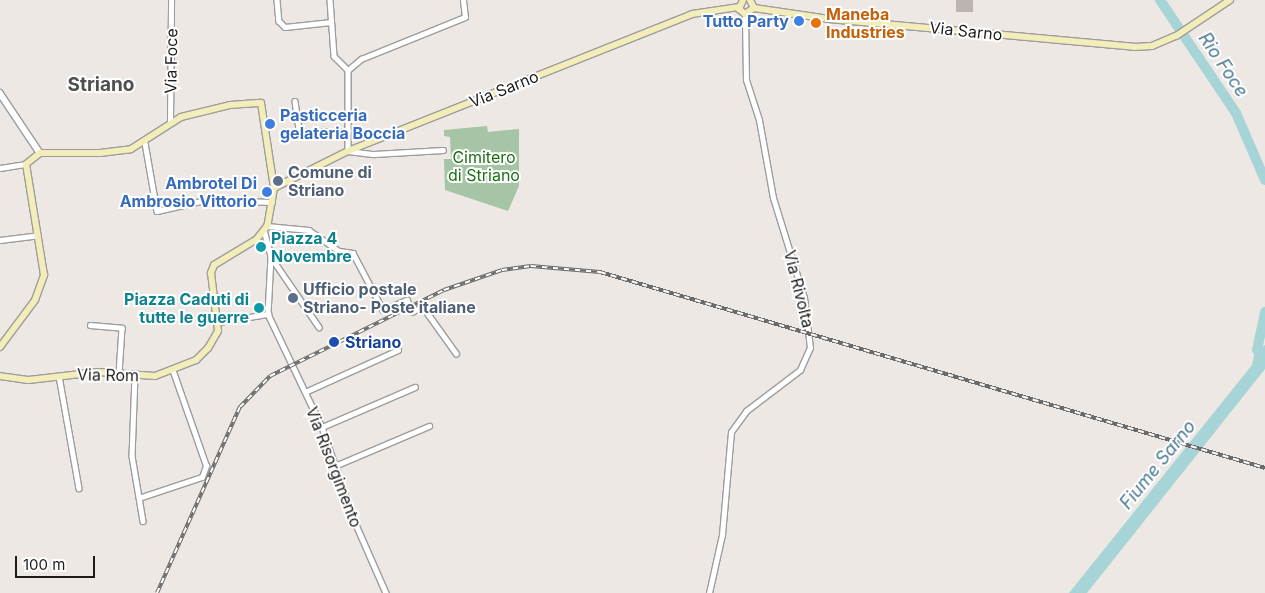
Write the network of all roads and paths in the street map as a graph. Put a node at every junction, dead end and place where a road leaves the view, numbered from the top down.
1 (171, 0) edge
2 (277, 0) edge
3 (330, 0) edge
4 (463, 0) edge
5 (743, 0) edge
6 (750, 0) edge
7 (1230, 0) edge
8 (738, 7) junction
9 (754, 8) junction
10 (746, 14) junction
11 (332, 22) junction
12 (348, 70) junction
13 (0, 93) edge
14 (295, 101) dead end
15 (170, 122) junction
16 (349, 131) junction
17 (144, 143) junction
18 (444, 150) dead end
19 (348, 151) junction
20 (40, 153) junction
21 (26, 164) junction
22 (0, 168) edge
23 (274, 188) junction
24 (272, 202) junction
25 (266, 228) junction
26 (38, 235) junction
27 (0, 240) edge
28 (271, 257) junction
29 (268, 314) junction
30 (218, 322) junction
31 (90, 325) dead end
32 (319, 327) dead end
33 (0, 347) edge
34 (398, 350) dead end
35 (456, 353) dead end
36 (173, 372) junction
37 (119, 373) junction
38 (135, 375) junction
39 (0, 376) edge
40 (59, 376) junction
41 (415, 388) dead end
42 (305, 392) junction
43 (429, 426) dead end
44 (322, 427) junction
45 (337, 465) junction
46 (79, 488) dead end
47 (139, 498) junction
48 (143, 521) dead end
49 (386, 593) edge
50 (709, 593) edge

1 - 15 street, Via Foce
2 - 11 street
3 - 11 street
4 - 12 street
5 - 8 main road
6 - 9 main road
7 - 9 main road, Via Sarno
8 - 10 main road
8 - 19 main road, Via Sarno
9 - 10 main road
10 - 50 street, Via Rivolta
11 - 12 street
12 - 16 street
13 - 20 street
14 - 16 street
15 - 17 main road
15 - 23 main road, Via Risorgimento
16 - 19 street
17 - 20 main road
17 - 24 street
18 - 19 street
19 - 23 main road, Via Sarno
20 - 21 main road
21 - 22 street
21 - 26 main road
23 - 24 main road, Via Risorgimento
24 - 25 main road, Via Risorgimento
25 - 28 street, Via Risorgimento
25 - 30 main road
25 - 35 street
26 - 27 street
26 - 33 main road
28 - 29 street, Via Risorgimento
28 - 32 street
29 - 30 street
29 - 42 street, Via Risorgimento
30 - 36 main road, Via Rom
31 - 37 street
34 - 42 street
36 - 38 main road, Via Rom
36 - 47 street
37 - 38 main road, Via Rom
37 - 40 main road, Via Rom
38 - 47 street
39 - 40 main road, Via Rom
40 - 46 street
41 - 44 street
42 - 44 street, Via Risorgimento
43 - 45 street
44 - 45 street, Via Risorgimento
45 - 49 street, Via Risorgimento
47 - 48 street

